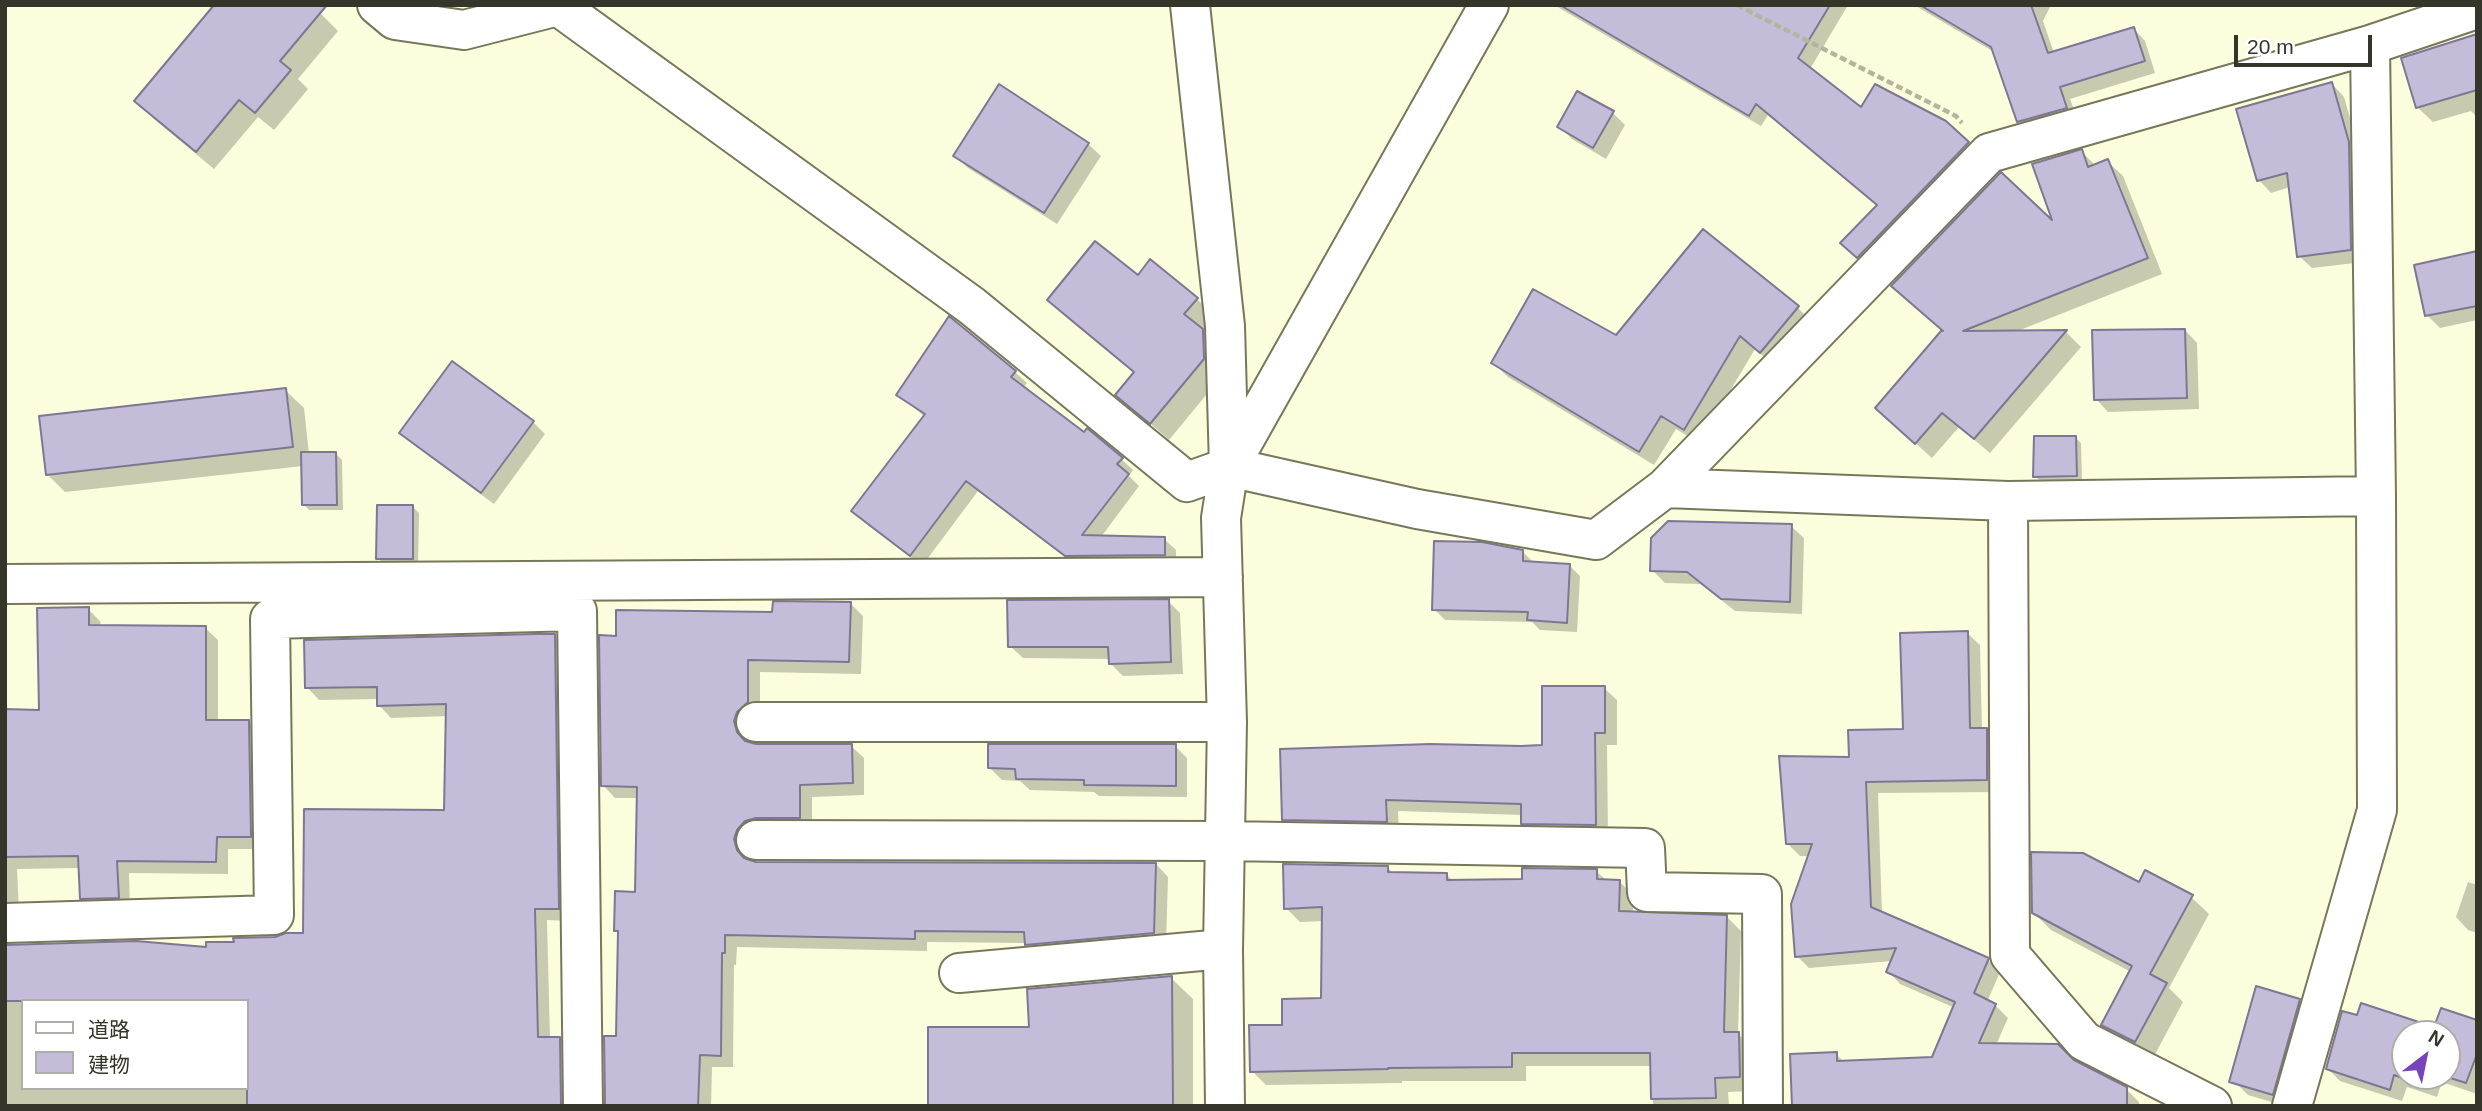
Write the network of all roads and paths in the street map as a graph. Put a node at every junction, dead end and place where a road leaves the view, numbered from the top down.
1 (377, 5) edge
2 (1190, 5) edge
3 (1489, 5) edge
4 (1737, 5) edge
5 (2477, 9) edge
6 (2370, 45) junction
7 (1989, 153) junction
8 (1229, 467) junction
9 (1665, 488) junction
10 (2376, 496) junction
11 (2008, 501) junction
12 (1223, 577) junction
13 (5, 584) edge
14 (544, 597) junction
15 (757, 722) dead end
16 (1227, 722) junction
17 (756, 840) dead end
18 (1225, 841) junction
19 (5, 923) edge
20 (1223, 949) junction
21 (959, 973) dead end
22 (2151, 1090) edge
23 (583, 1106) edge
24 (1225, 1106) edge
25 (1763, 1106) edge
26 (2212, 1106) edge
27 (2292, 1106) edge

1 - 8 street
2 - 8 street
3 - 8 street
4 - 7 path
5 - 6 street
6 - 7 street
6 - 10 street
7 - 9 street
8 - 9 street
8 - 12 street
9 - 11 street
10 - 11 street
10 - 27 street
11 - 22 street
12 - 14 street
12 - 16 street
13 - 14 street
14 - 19 street
14 - 23 street
15 - 16 street
16 - 18 street
17 - 18 street
18 - 20 street
18 - 25 street
20 - 21 street
20 - 24 street
22 - 26 street

